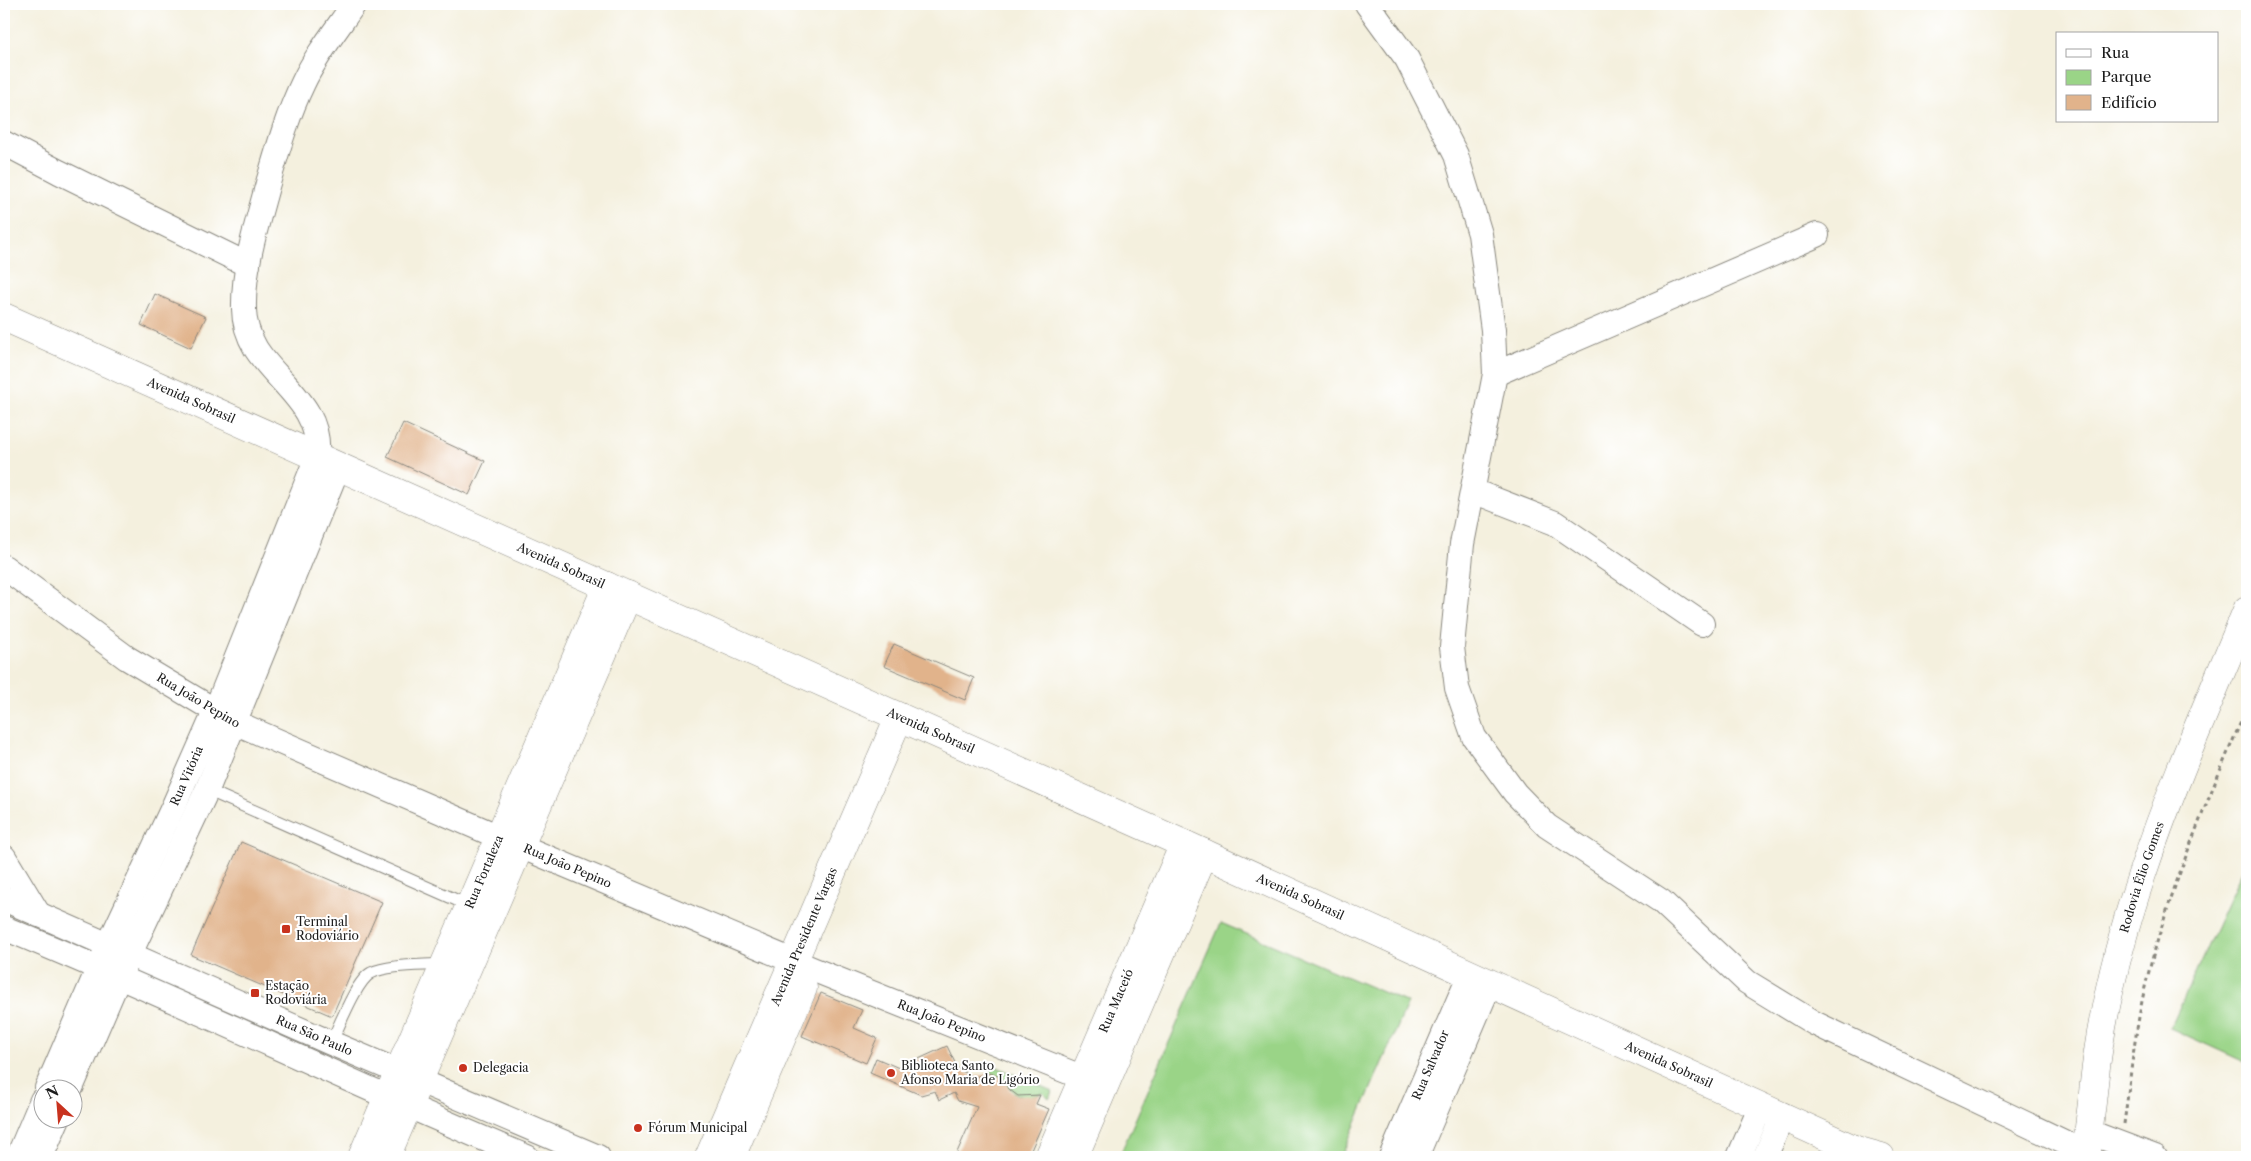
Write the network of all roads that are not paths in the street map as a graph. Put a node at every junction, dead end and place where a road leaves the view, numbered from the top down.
1 (354, 4) edge
2 (1366, 4) edge
3 (4, 143) edge
4 (1817, 234) dead end
5 (248, 265) junction
6 (4, 317) edge
7 (1495, 374) junction
8 (327, 462) junction
9 (1473, 492) junction
10 (4, 567) edge
11 (617, 591) junction
12 (2247, 610) edge
13 (1702, 624) dead end
14 (224, 717) junction
15 (908, 720) junction
16 (207, 790) junction
17 (174, 805) junction
18 (509, 841) junction
19 (1194, 848) junction
20 (4, 856) edge
21 (138, 880) junction
22 (160, 890) junction
23 (4, 899) edge
24 (480, 911) junction
25 (37, 913) junction
26 (4, 928) edge
27 (108, 946) junction
28 (70, 955) junction
29 (130, 955) junction
30 (444, 964) junction
31 (803, 965) junction
32 (109, 972) junction
33 (1480, 979) junction
34 (437, 1010) junction
35 (331, 1043) junction
36 (76, 1050) junction
37 (409, 1076) junction
38 (55, 1078) edge
39 (72, 1078) edge
40 (1094, 1082) junction
41 (397, 1103) junction
42 (1772, 1111) junction
43 (523, 1125) junction
44 (34, 1128) edge
45 (50, 1128) edge
46 (2088, 1147) edge
47 (520, 1154) edge
48 (1867, 1155) edge
49 (27, 1156) edge
50 (362, 1157) edge
51 (386, 1157) edge
52 (598, 1157) edge
53 (708, 1157) edge
54 (731, 1157) edge
55 (1048, 1157) edge
56 (1074, 1157) edge
57 (1391, 1157) edge
58 (1416, 1157) edge
59 (1738, 1157) edge
60 (1765, 1157) edge
61 (2155, 1157) edge

1 - 5 street
2 - 7 street
3 - 5 street
4 - 7 street
5 - 8 street
6 - 8 main road, Avenida Sobrasil
7 - 9 street
8 - 11 main road, Avenida Sobrasil
8 - 14 street, Rua Vitória
9 - 13 street
9 - 46 street
10 - 14 street, Rua João Pepino
11 - 15 main road, Avenida Sobrasil
11 - 18 main road, Rua Fortaleza
12 - 46 main road, Rodovia Élio Gomes
14 - 16 street, Rua Vitória
14 - 17 street, Rua Vitória
14 - 18 street, Rua João Pepino
15 - 19 main road, Avenida Sobrasil
15 - 31 main road, Avenida Presidente Vargas
16 - 17 lane
16 - 22 street, Rua Vitória
16 - 24 lane
17 - 21 street, Rua Vitória
18 - 24 main road, Rua Fortaleza
18 - 31 street, Rua João Pepino
19 - 33 main road, Avenida Sobrasil
19 - 40 main road, Rua Maceió
20 - 25 street
21 - 22 street
21 - 27 street, Rua Vitória
22 - 29 street, Rua Vitória
23 - 25 street, Rua São Paulo
24 - 30 main road, Rua Fortaleza
24 - 34 main road, Rua Fortaleza
25 - 27 street, Rua São Paulo
25 - 28 street
26 - 28 street
27 - 29 street, Rua São Paulo
27 - 32 street, Rua Vitória
28 - 32 street
29 - 32 street, Rua Vitória
29 - 35 street, Rua São Paulo
30 - 34 main road, Rua Fortaleza
30 - 35 lane
31 - 40 street, Rua João Pepino
31 - 53 main road, Avenida Presidente Vargas
31 - 54 main road, Avenida Presidente Vargas
32 - 36 street, Rua Vitória
32 - 41 street
33 - 42 main road, Avenida Sobrasil
33 - 57 street, Rua Salvador
33 - 58 street, Rua Salvador
34 - 37 main road, Rua Fortaleza
35 - 37 street, Rua São Paulo
36 - 38 street, Rua Vitória
36 - 39 street, Rua Vitória
37 - 41 main road, Rua Fortaleza
37 - 43 street, Rua São Paulo
40 - 55 main road, Rua Maceió
40 - 56 main road, Rua Maceió
41 - 47 street
41 - 50 main road, Rua Fortaleza
41 - 51 main road, Rua Fortaleza
42 - 48 main road, Avenida Sobrasil
42 - 59 street
42 - 60 street
43 - 47 street
43 - 52 street, Rua São Paulo
44 - 49 street
45 - 49 street
46 - 61 street

